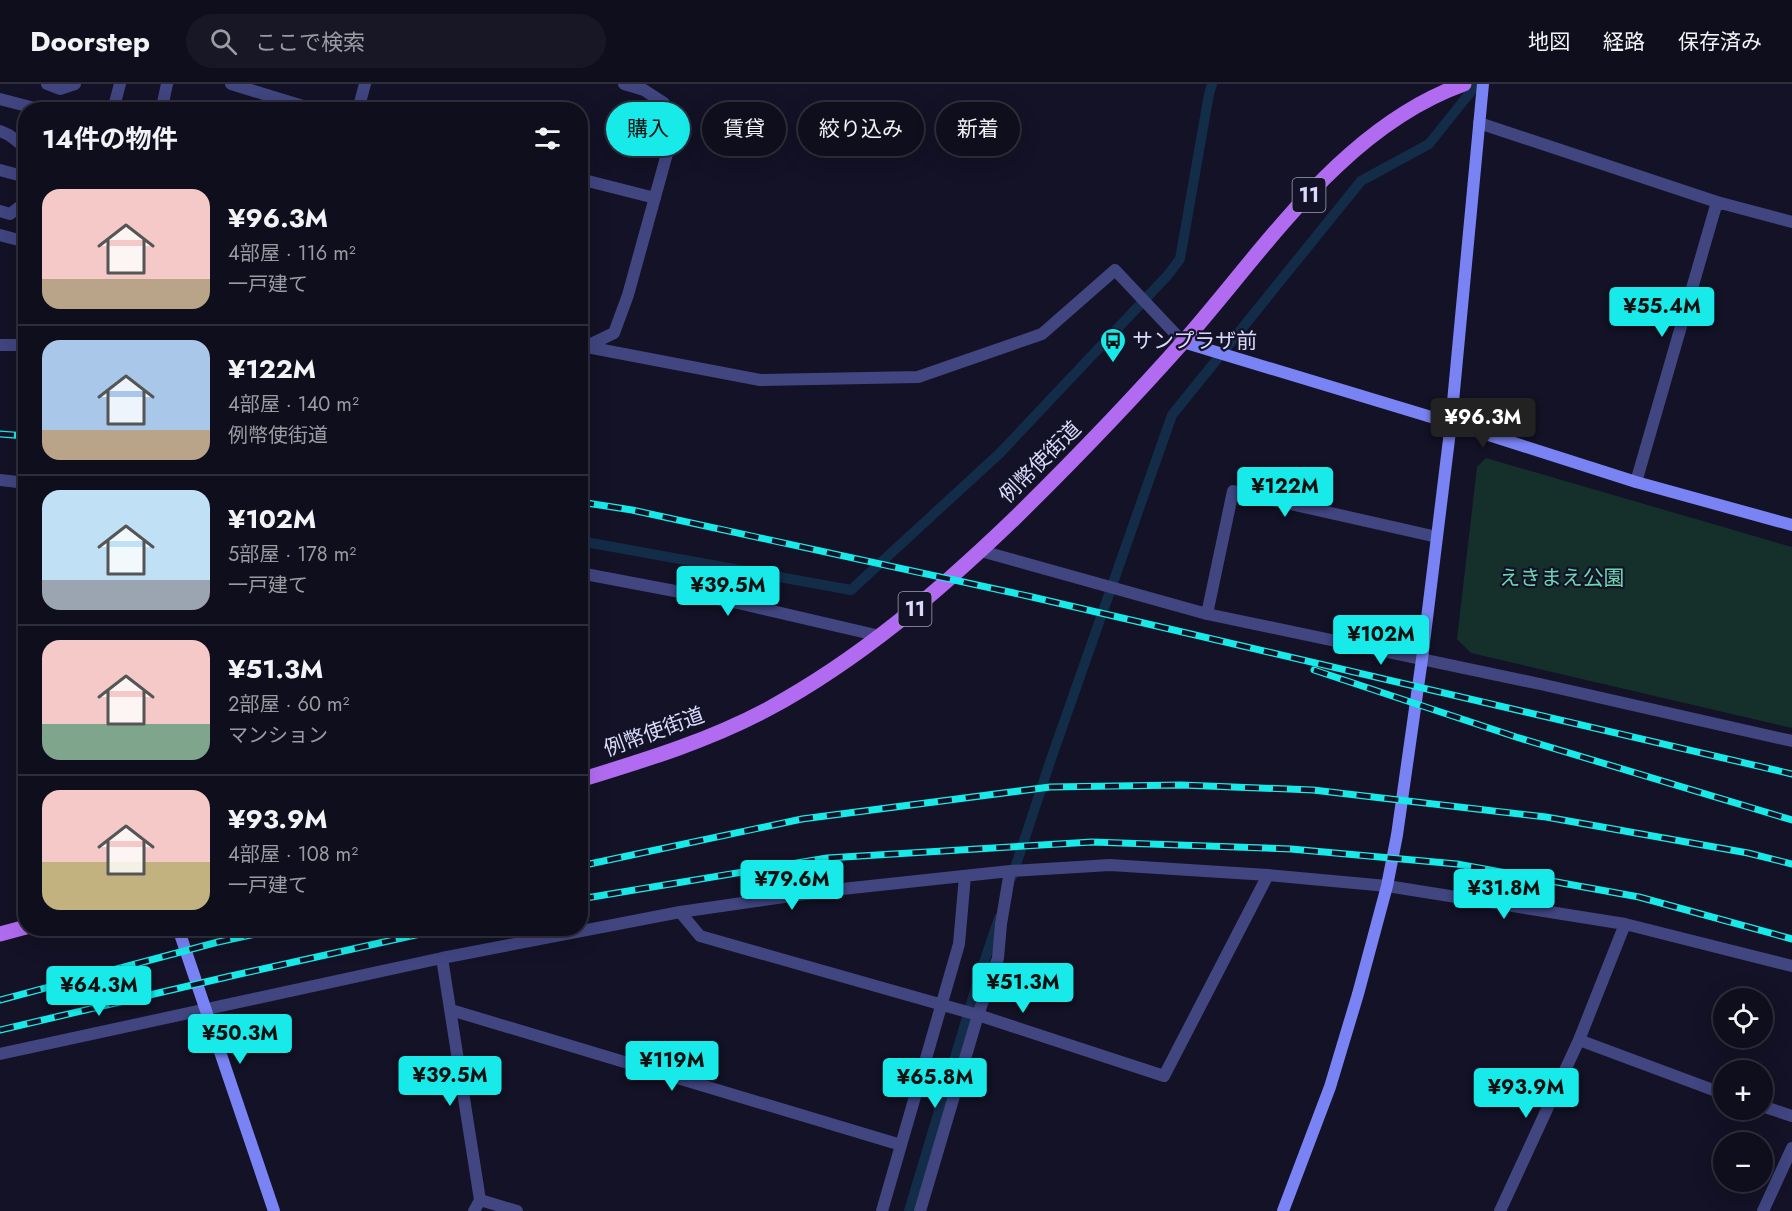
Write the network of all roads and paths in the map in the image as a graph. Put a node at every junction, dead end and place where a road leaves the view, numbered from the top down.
1 (47, 84) edge
2 (75, 84) edge
3 (120, 84) edge
4 (167, 84) edge
5 (231, 84) edge
6 (364, 84) edge
7 (624, 84) edge
8 (1464, 84) edge
9 (1483, 84) edge
10 (264, 89) edge
11 (0, 99) edge
12 (115, 102) edge
13 (163, 102) edge
14 (296, 102) edge
15 (360, 102) edge
16 (18, 104) edge
17 (1479, 123) junction
18 (0, 131) edge
19 (18, 142) edge
20 (0, 170) edge
21 (18, 175) edge
22 (588, 181) edge
23 (655, 198) junction
24 (1717, 202) junction
25 (18, 208) edge
26 (0, 211) edge
27 (1792, 222) edge
28 (0, 236) edge
29 (18, 240) edge
30 (1183, 342) junction
31 (0, 345) edge
32 (18, 345) edge
33 (588, 345) edge
34 (588, 348) edge
35 (1451, 423) junction
36 (0, 480) edge
37 (18, 482) edge
38 (1636, 482) junction
39 (1792, 525) edge
40 (1437, 537) junction
41 (981, 551) junction
42 (588, 575) edge
43 (1207, 614) junction
44 (880, 636) junction
45 (1422, 659) junction
46 (1792, 741) edge
47 (588, 777) edge
48 (1011, 871) junction
49 (1268, 875) junction
50 (965, 876) junction
51 (1387, 886) junction
52 (680, 912) junction
53 (1625, 924) junction
54 (18, 929) edge
55 (588, 930) edge
56 (0, 934) edge
57 (181, 936) edge
58 (556, 936) edge
59 (442, 958) junction
60 (1792, 966) edge
61 (940, 1004) junction
62 (205, 1010) junction
63 (451, 1010) junction
64 (978, 1015) junction
65 (1579, 1040) junction
66 (0, 1054) edge
67 (1713, 1090) edge
68 (1773, 1110) edge
69 (1792, 1116) edge
70 (901, 1145) junction
71 (1792, 1148) edge
72 (477, 1205) edge
73 (274, 1211) edge
74 (518, 1211) edge
75 (882, 1211) edge
76 (920, 1211) edge
77 (1283, 1211) edge
78 (1500, 1211) edge
79 (1763, 1211) edge

1 - 2 street
3 - 12 street
4 - 13 street
5 - 10 street
6 - 15 street
7 - 23 street
8 - 30 main road, 例幣使街道 / 11
9 - 17 street
10 - 14 street
11 - 16 street
17 - 24 street
17 - 35 street
18 - 19 street
20 - 21 street
22 - 23 street
23 - 33 street
24 - 27 street
24 - 38 street
25 - 26 street
28 - 29 street
30 - 34 street
30 - 35 street
30 - 41 main road, 例幣使街道 / 11
31 - 32 street
35 - 38 street
35 - 40 street
36 - 37 street
38 - 39 street
40 - 43 street
40 - 45 street
41 - 43 street
41 - 44 main road, 例幣使街道 / 11
42 - 44 street
43 - 45 street
44 - 47 main road, 例幣使街道 / 11
45 - 46 street
45 - 51 street
48 - 49 street
48 - 50 street
48 - 64 street
49 - 51 street
49 - 64 street
50 - 52 street
50 - 61 street
51 - 53 street
51 - 77 street
52 - 55 street
52 - 61 street
53 - 60 street
53 - 65 street
54 - 56 main road
57 - 62 street
58 - 59 street
59 - 62 street
59 - 63 street
61 - 64 street
61 - 70 street
62 - 66 street
62 - 73 street
63 - 70 street
63 - 72 street
64 - 76 street
65 - 67 street
65 - 78 street
68 - 69 street
70 - 75 street
71 - 79 street
72 - 74 street

